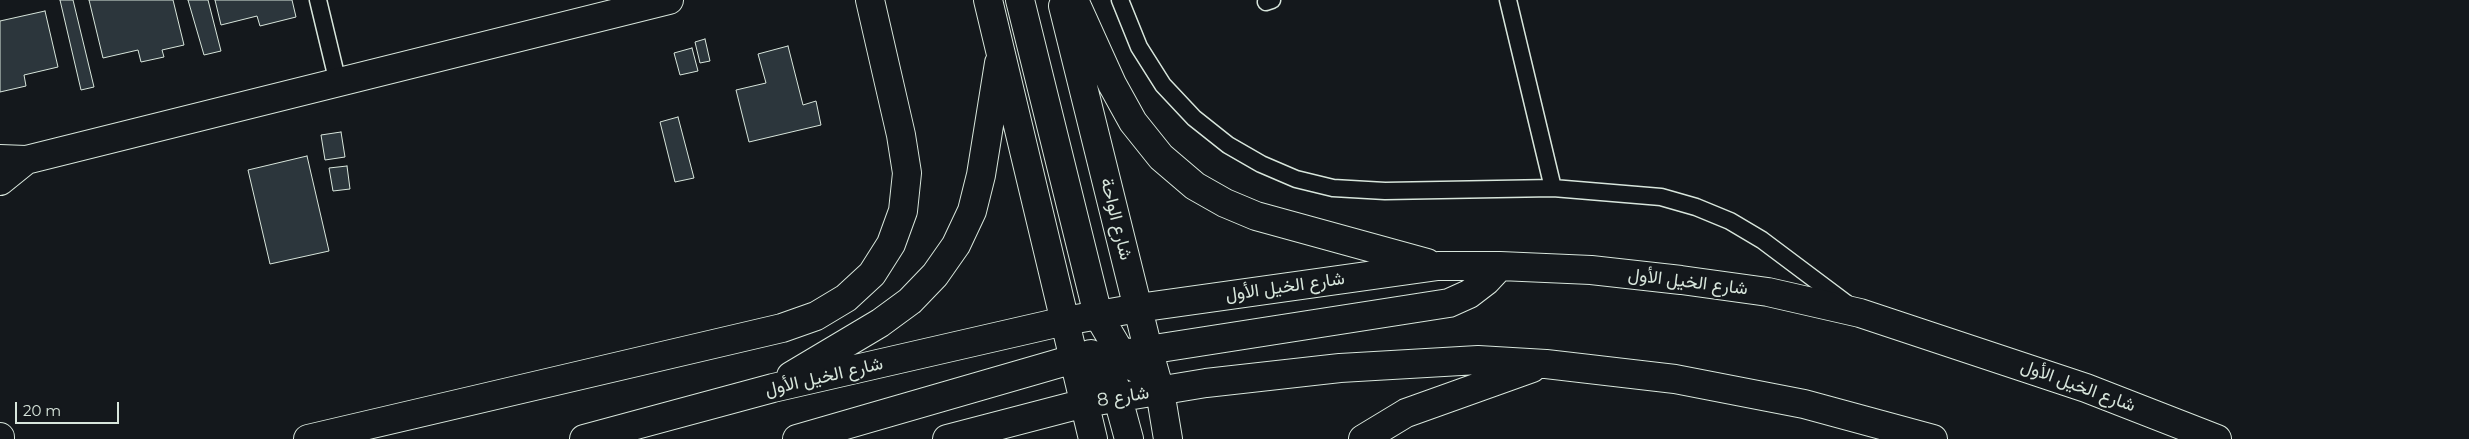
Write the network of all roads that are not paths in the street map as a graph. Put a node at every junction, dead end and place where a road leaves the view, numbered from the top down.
1 (318, 0) edge
2 (669, 0) edge
3 (988, 0) edge
4 (1020, 0) edge
5 (1062, 0) edge
6 (1074, 0) edge
7 (1120, 0) edge
8 (1508, 0) edge
9 (866, 5) edge
10 (1001, 51) junction
11 (338, 83) junction
12 (13, 160) edge
13 (0, 181) edge
14 (1553, 188) junction
15 (1438, 266) junction
16 (1500, 266) junction
17 (1138, 308) junction
18 (1860, 313) junction
19 (1098, 315) junction
20 (1065, 321) junction
21 (1118, 351) junction
22 (1075, 361) junction
23 (1546, 364) junction
24 (773, 388) junction
25 (1160, 391) junction
26 (1118, 398) junction
27 (1085, 404) junction
28 (308, 439) edge
29 (584, 439) edge
30 (797, 439) edge
31 (948, 439) edge
32 (1093, 439) edge
33 (1129, 439) edge
34 (1168, 439) edge
35 (1364, 439) edge
36 (1933, 439) edge
37 (2217, 439) edge

1 - 11 lane
2 - 11 main road
3 - 10 main road
4 - 19 main road
5 - 17 main road, شارع الواحة
6 - 15 main road
7 - 14 lane
8 - 14 lane
9 - 28 main road
10 - 20 main road
10 - 24 main road
11 - 12 main road
12 - 13 main road
14 - 18 lane
15 - 16 main road, شارع الخيل الأول
15 - 17 main road, شارع الخيل الأول
16 - 18 main road, شارع الخيل الأول
16 - 21 main road
17 - 19 main road
17 - 21 main road, شارع الواحة
18 - 37 main road, شارع الخيل الأول
19 - 20 main road
19 - 21 main road
20 - 21 main road
20 - 22 main road
20 - 24 main road, شارع الخيل الأول
21 - 22 main road
21 - 25 main road, شارع الواحة
21 - 26 main road
21 - 27 main road
22 - 27 main road
22 - 30 main road
23 - 25 main road
23 - 35 main road
23 - 36 main road
24 - 29 main road, شارع الخيل الأول
25 - 26 main road, شارع 8
25 - 34 main road, شارع الواحة
26 - 27 main road, شارع 8
26 - 33 main road
27 - 31 main road
27 - 32 main road

